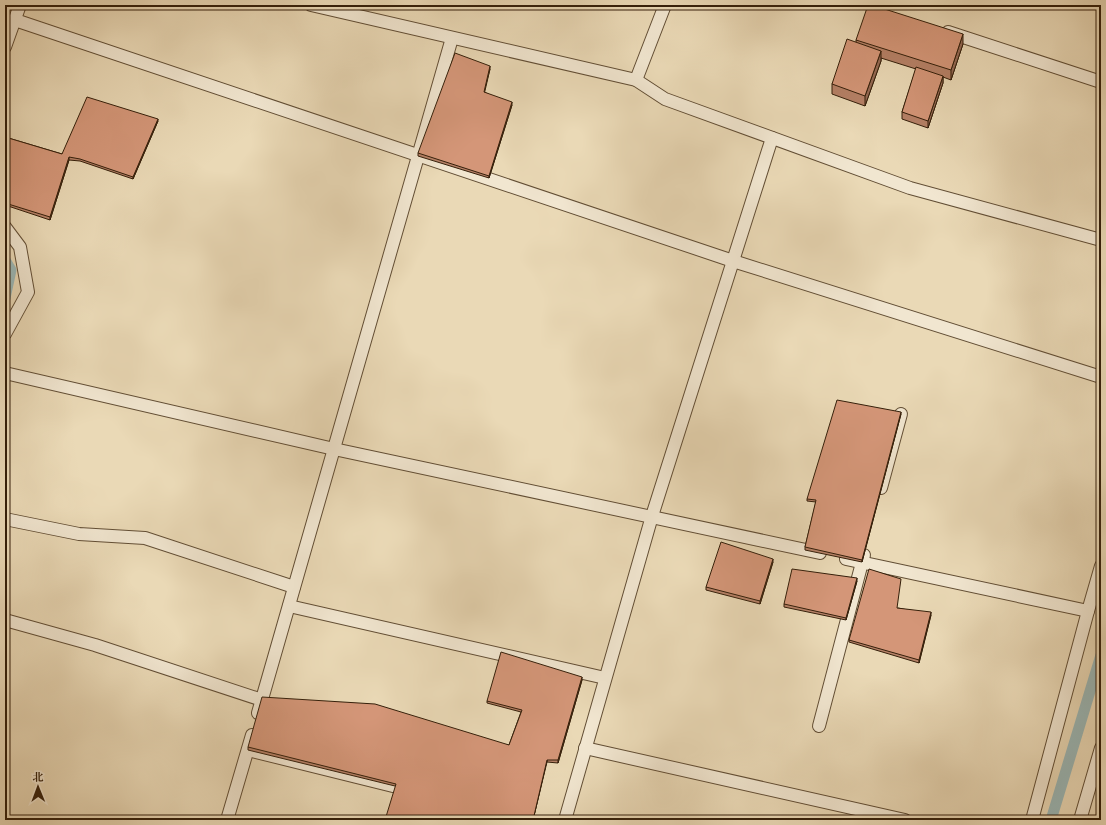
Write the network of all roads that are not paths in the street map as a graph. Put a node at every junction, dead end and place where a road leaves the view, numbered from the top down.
1 (20, 5) edge
2 (311, 5) edge
3 (665, 5) edge
4 (15, 20) junction
5 (934, 27) edge
6 (452, 38) junction
7 (5, 47) edge
8 (636, 80) junction
9 (1101, 82) edge
10 (772, 138) junction
11 (418, 156) junction
12 (5, 227) edge
13 (1101, 240) edge
14 (733, 261) junction
15 (5, 334) edge
16 (5, 373) edge
17 (1101, 377) edge
18 (901, 414) edge
19 (334, 449) junction
20 (880, 496) edge
21 (652, 516) junction
22 (5, 518) edge
23 (866, 548) edge
24 (862, 562) junction
25 (1101, 566) edge
26 (294, 587) junction
27 (289, 606) junction
28 (1088, 611) junction
29 (5, 620) edge
30 (606, 678) junction
31 (262, 700) junction
32 (819, 726) dead end
33 (585, 748) junction
34 (1101, 748) edge
35 (248, 750) junction
36 (418, 792) edge
37 (228, 820) edge
38 (565, 820) edge
39 (905, 820) edge
40 (1032, 820) edge
41 (1080, 820) edge

1 - 4 street
2 - 6 street
3 - 8 street
4 - 7 street
4 - 11 street
5 - 9 street
6 - 8 street
6 - 11 street
8 - 10 street
10 - 13 street
10 - 14 street
11 - 14 street
11 - 19 street
12 - 15 street
14 - 17 street
14 - 21 street
16 - 19 street
18 - 20 street
19 - 21 street
19 - 26 street
21 - 24 street
21 - 30 street
22 - 26 street
23 - 24 street
24 - 28 street
24 - 32 street
25 - 28 street
26 - 27 street
27 - 30 street
27 - 31 street
28 - 40 street
29 - 31 street
30 - 33 street
31 - 35 street
33 - 38 street
33 - 39 street
34 - 41 street
35 - 36 street
35 - 37 street

